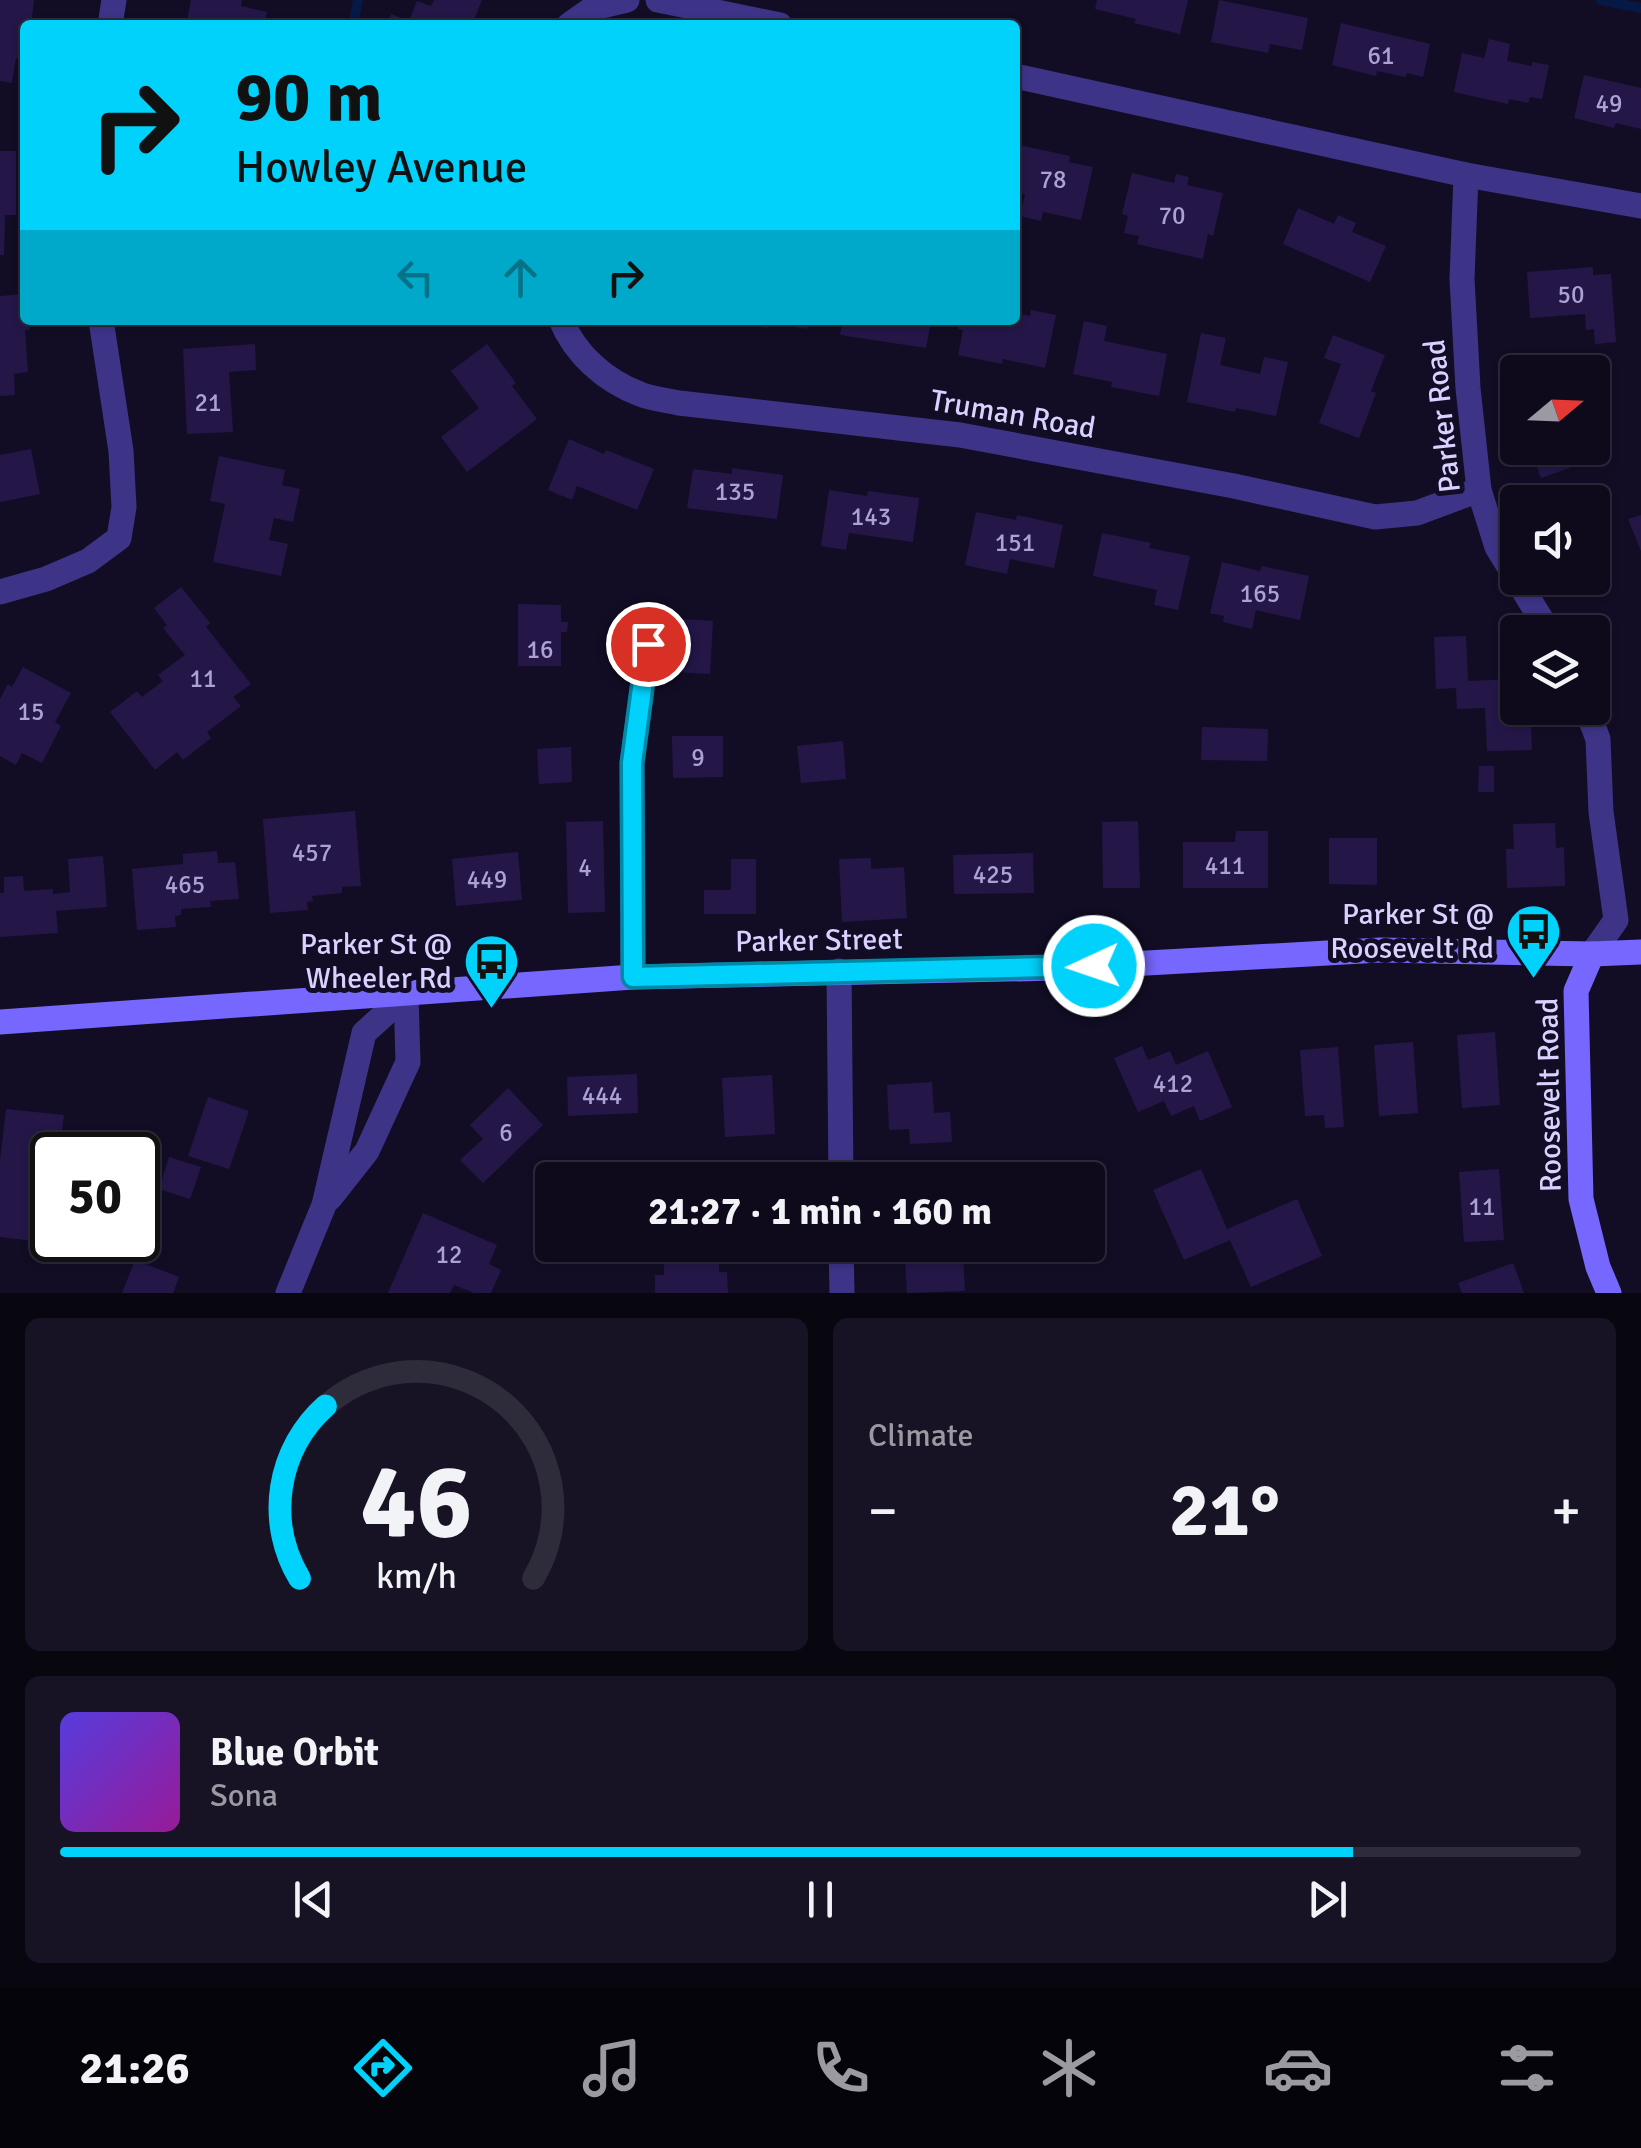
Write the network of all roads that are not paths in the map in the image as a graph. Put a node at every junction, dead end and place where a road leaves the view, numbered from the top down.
1 (628, 0) edge
2 (658, 0) edge
3 (576, 20) edge
4 (756, 20) edge
5 (1020, 77) edge
6 (1466, 175) junction
7 (1641, 206) edge
8 (101, 325) edge
9 (562, 325) edge
10 (1479, 490) junction
11 (0, 592) edge
12 (1539, 615) edge
13 (648, 644) dead end
14 (1593, 725) edge
15 (1641, 952) edge
16 (1592, 954) junction
17 (839, 971) junction
18 (633, 977) junction
19 (406, 995) junction
20 (0, 1022) edge
21 (841, 1162) edge
22 (324, 1206) junction
23 (841, 1262) edge
24 (288, 1293) edge
25 (842, 1293) edge
26 (1609, 1293) edge

1 - 3 street
2 - 4 street
5 - 6 street
6 - 7 street
6 - 10 street, Parker Road
8 - 11 street
9 - 10 street, Truman Road
10 - 12 street, Parker Road
13 - 18 street
14 - 16 street
15 - 16 main road, Parker Street
16 - 17 main road, Parker Street
16 - 26 main road, Roosevelt Road
17 - 18 main road, Parker Street
17 - 21 street
18 - 19 main road, Parker Street
19 - 20 main road, Parker Street
19 - 22 street
19 - 22 street
22 - 24 street
23 - 25 street

